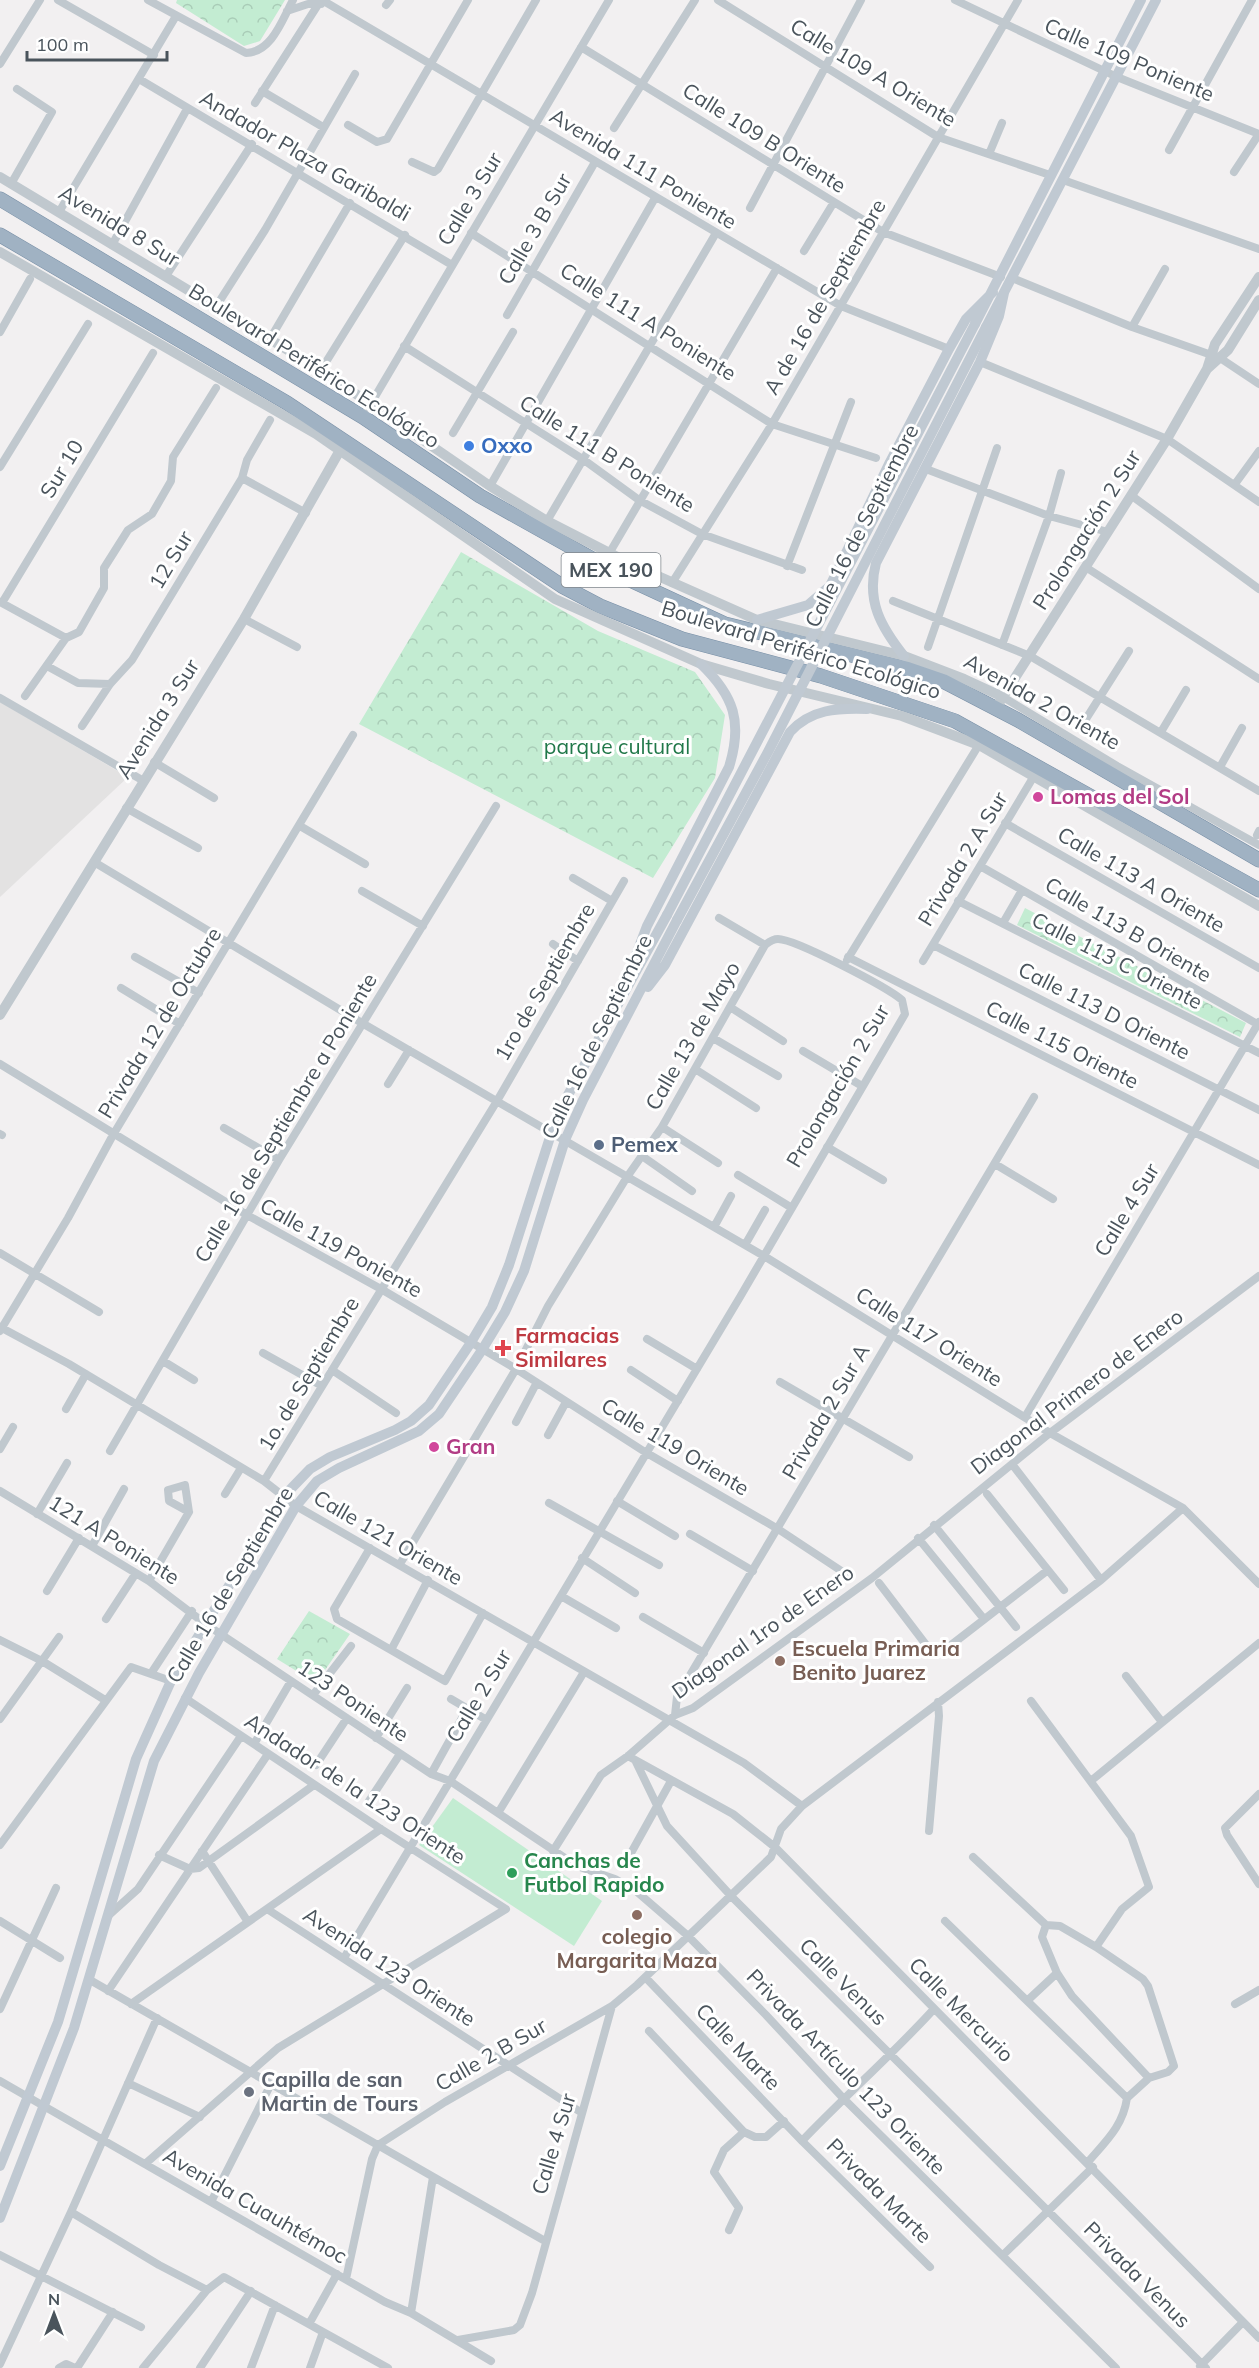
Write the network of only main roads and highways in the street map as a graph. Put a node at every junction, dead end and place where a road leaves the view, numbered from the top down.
1 (1156, 0) edge
2 (1138, 1) edge
3 (0, 199) edge
4 (0, 235) edge
5 (1006, 277) junction
6 (998, 292) junction
7 (757, 620) road end
8 (904, 656) road end
9 (701, 664) road end
10 (867, 709) road end
11 (1259, 860) edge
12 (1259, 890) edge
13 (672, 917) junction
14 (622, 997) junction
15 (632, 1009) junction
16 (0, 2166) edge
17 (0, 2218) edge

1 - 5 main road, Calle 16 de Septiembre
2 - 5 main road, Calle 16 de Septiembre
3 - 11 highway, Boulevard Periférico Ecológico / MEX 190
4 - 12 highway, Boulevard Periférico Ecológico / MEX 190
5 - 6 main road, Calle 16 de Septiembre
6 - 7 main road
6 - 8 main road
6 - 13 main road, Calle 16 de Septiembre, bridge
9 - 14 main road
10 - 15 main road
13 - 14 main road, Calle 16 de Septiembre
13 - 15 main road, Calle 16 de Septiembre
14 - 16 main road, Calle 16 de Septiembre
15 - 17 main road, Calle 16 de Septiembre

